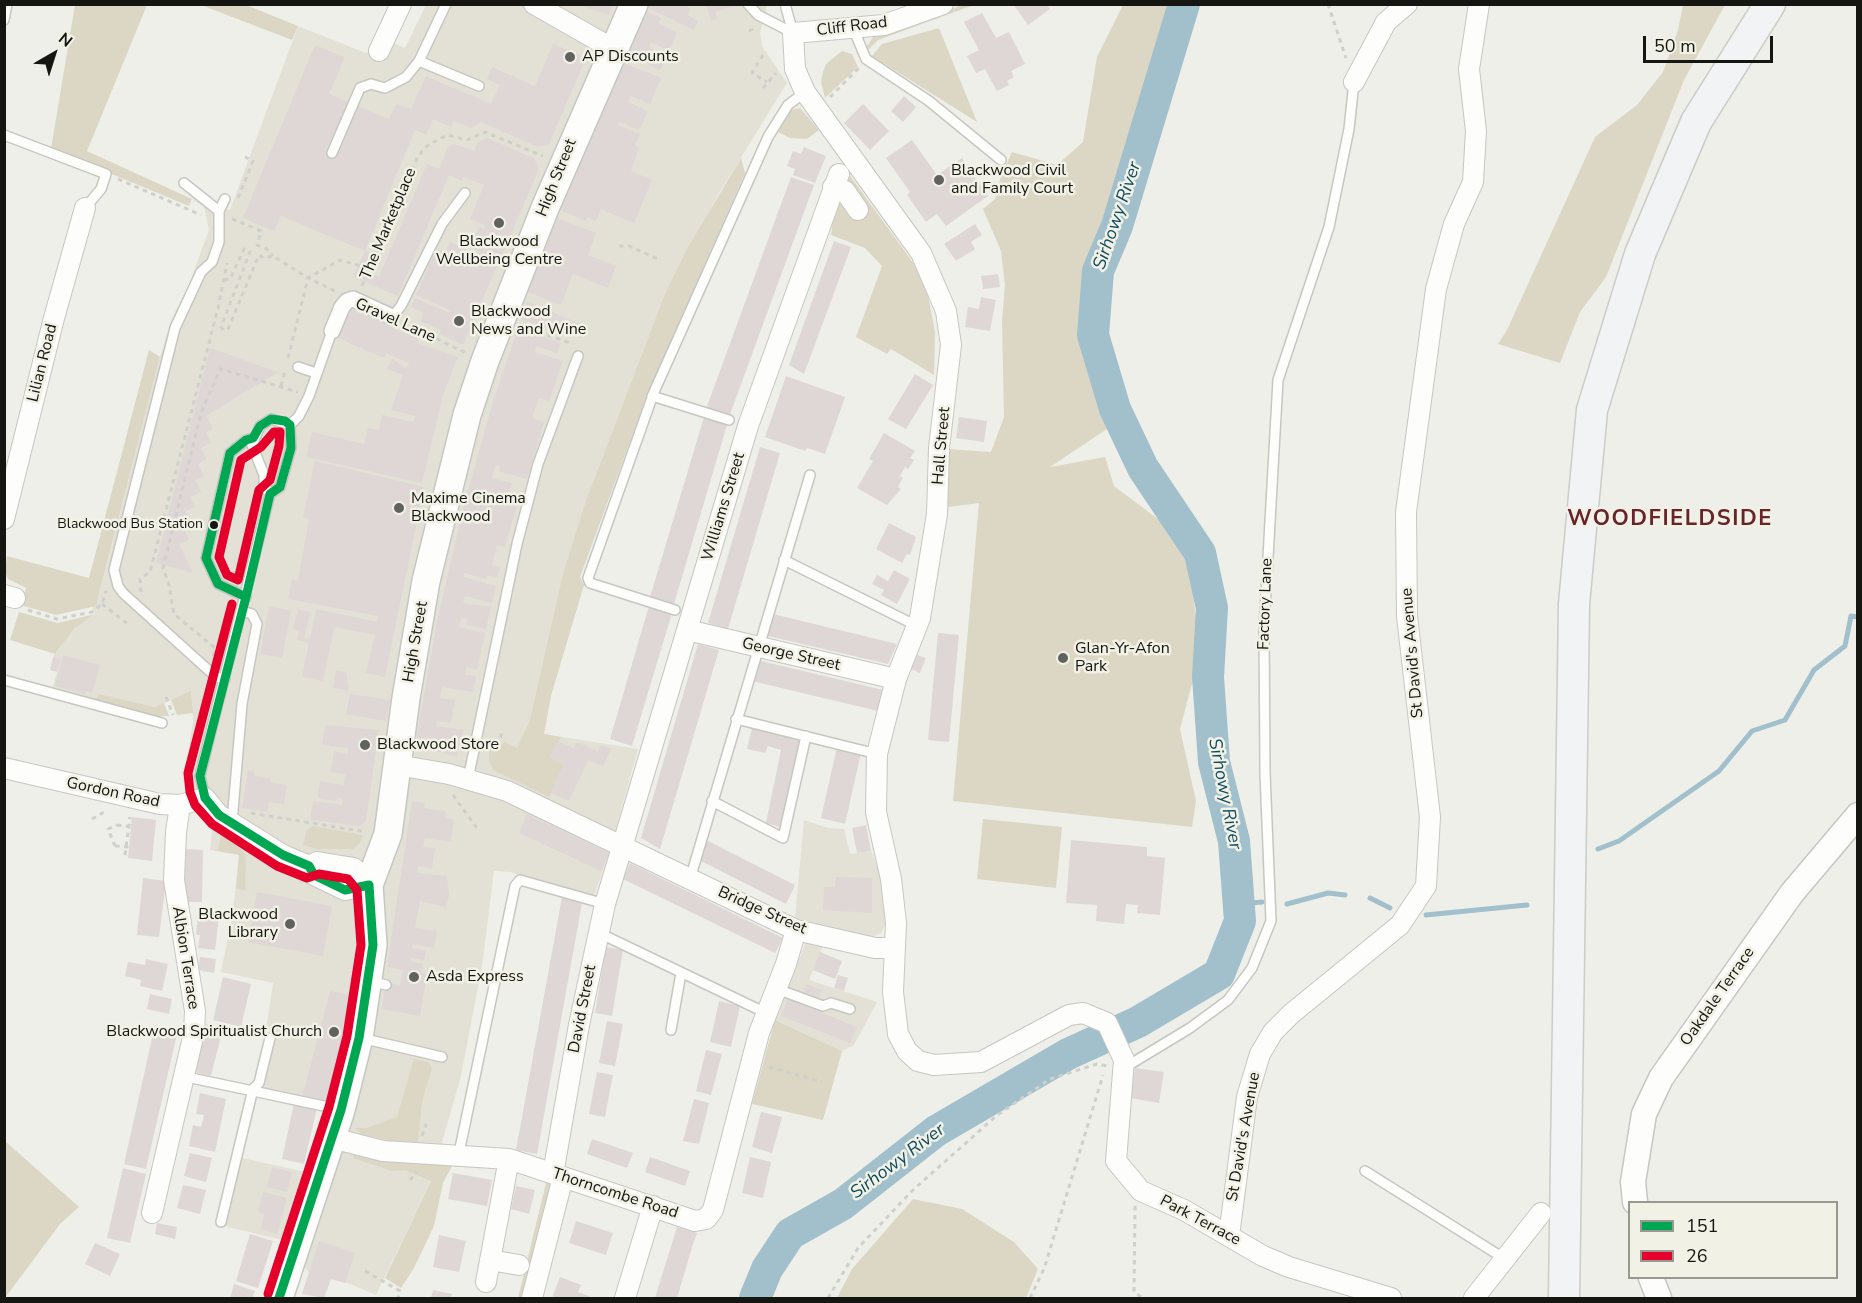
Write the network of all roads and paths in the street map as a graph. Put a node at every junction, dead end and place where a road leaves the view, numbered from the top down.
1 (7, 4) edge
2 (401, 4) edge
3 (446, 4) edge
4 (534, 4) edge
5 (634, 4) edge
6 (748, 4) edge
7 (785, 4) edge
8 (943, 4) edge
9 (1328, 4) edge
10 (1407, 4) edge
11 (1479, 4) edge
12 (1770, 4) edge
13 (4, 20) edge
14 (853, 28) junction
15 (793, 33) junction
16 (613, 49) junction
17 (379, 51) dead end
18 (764, 55) dead end
19 (419, 61) junction
20 (862, 64) dead end
21 (776, 73) dead end
22 (767, 82) junction
23 (1354, 82) junction
24 (479, 86) dead end
25 (764, 88) dead end
26 (805, 92) junction
27 (824, 102) dead end
28 (4, 135) edge
29 (332, 153) dead end
30 (245, 157) dead end
31 (549, 159) dead end
32 (1001, 160) dead end
33 (106, 174) junction
34 (184, 183) dead end
35 (465, 193) dead end
36 (225, 199) dead end
37 (235, 205) dead end
38 (86, 208) joint
39 (858, 210) dead end
40 (234, 212) dead end
41 (223, 214) junction
42 (203, 216) dead end
43 (233, 219) junction
44 (232, 229) dead end
45 (619, 246) dead end
46 (273, 256) junction
47 (658, 259) dead end
48 (227, 260) dead end
49 (371, 269) junction
50 (308, 278) junction
51 (224, 280) junction
52 (353, 299) junction
53 (392, 317) junction
54 (501, 318) junction
55 (332, 331) joint
56 (578, 356) joint
57 (473, 357) dead end
58 (298, 367) dead end
59 (316, 373) junction
60 (281, 386) junction
61 (309, 396) junction
62 (652, 396) junction
63 (729, 420) dead end
64 (290, 425) junction
65 (253, 438) junction
66 (810, 475) dead end
67 (270, 494) junction
68 (4, 519) edge
69 (784, 560) junction
70 (131, 577) dead end
71 (140, 579) junction
72 (105, 581) dead end
73 (10, 596) edge
74 (246, 597) junction
75 (134, 603) junction
76 (102, 604) junction
77 (675, 610) dead end
78 (242, 611) junction
79 (128, 624) dead end
80 (917, 627) junction
81 (687, 630) junction
82 (759, 648) junction
83 (211, 661) dead end
84 (896, 679) junction
85 (4, 680) edge
86 (225, 680) junction
87 (166, 697) dead end
88 (173, 716) dead end
89 (736, 719) junction
90 (162, 723) dead end
91 (503, 730) dead end
92 (806, 736) junction
93 (485, 753) dead end
94 (877, 754) junction
95 (397, 765) junction
96 (6, 774) edge
97 (449, 774) junction
98 (468, 779) junction
99 (205, 798) junction
100 (712, 801) junction
101 (180, 805) junction
102 (110, 808) dead end
103 (130, 814) dead end
104 (1857, 815) edge
105 (233, 816) junction
106 (92, 819) dead end
107 (131, 827) dead end
108 (479, 831) dead end
109 (371, 833) dead end
110 (623, 846) junction
111 (129, 847) dead end
112 (125, 855) dead end
113 (690, 879) junction
114 (369, 885) junction
115 (605, 904) junction
116 (796, 930) junction
117 (597, 932) junction
118 (894, 948) junction
119 (681, 973) junction
120 (777, 989) junction
121 (850, 1010) dead end
122 (766, 1013) junction
123 (670, 1030) dead end
124 (270, 1038) dead end
125 (359, 1038) junction
126 (442, 1057) dead end
127 (750, 1062) junction
128 (1119, 1064) junction
129 (182, 1076) junction
130 (822, 1082) dead end
131 (253, 1089) junction
132 (341, 1110) junction
133 (426, 1124) dead end
134 (422, 1131) dead end
135 (332, 1138) junction
136 (461, 1155) junction
137 (508, 1159) junction
138 (1365, 1171) dead end
139 (558, 1175) junction
140 (416, 1176) dead end
141 (410, 1180) dead end
142 (1136, 1184) junction
143 (1635, 1201) edge
144 (653, 1206) junction
145 (152, 1213) dead end
146 (1541, 1213) dead end
147 (221, 1222) dead end
148 (1229, 1236) junction
149 (1505, 1259) junction
150 (490, 1260) junction
151 (519, 1265) dead end
152 (365, 1271) dead end
153 (1651, 1279) edge
154 (486, 1282) dead end
155 (279, 1299) edge
156 (398, 1299) edge
157 (532, 1299) edge
158 (625, 1299) edge
159 (828, 1299) edge
160 (1030, 1299) edge
161 (1143, 1299) edge
162 (1391, 1299) edge
163 (1474, 1299) edge
164 (1564, 1299) edge
165 (1659, 1299) edge

1 - 13 lane
2 - 17 street
3 - 19 lane
4 - 16 street
5 - 16 main road, High Street
6 - 15 lane
7 - 15 lane
8 - 14 street, Cliff Road
9 - 23 path
10 - 23 street
11 - 148 street, St David's Avenue
12 - 164 main road
14 - 15 street, Cliff Road
14 - 32 lane
15 - 26 street, Hall Street
16 - 54 main road, High Street
18 - 22 path
19 - 24 lane
19 - 29 lane
20 - 27 path
21 - 22 path
22 - 25 path
23 - 128 lane, Factory Lane
26 - 62 lane
26 - 80 street, Hall Street
28 - 33 lane
30 - 37 path
31 - 49 path, The Marketplace
33 - 38 lane
33 - 42 path
34 - 41 lane
35 - 53 lane
36 - 41 lane
38 - 68 street, Lilian Road
39 - 81 street, Williams Street
40 - 43 path
41 - 43 path
41 - 75 lane
43 - 44 path
43 - 46 path
45 - 47 path
46 - 50 path
46 - 51 path
48 - 51 path
49 - 50 path
49 - 52 path, The Marketplace
50 - 52 path
50 - 60 path
51 - 71 path
52 - 53 street, Gravel Lane
52 - 55 street, Gravel Lane
53 - 57 path, Gravel Lane
54 - 56 path
54 - 95 main road, High Street
55 - 59 lane
56 - 98 lane
58 - 59 lane
59 - 61 lane
60 - 61 path
60 - 83 path
61 - 64 lane
62 - 63 lane
62 - 77 lane
64 - 65 lane
64 - 67 lane
65 - 67 lane
65 - 74 lane
66 - 69 lane
67 - 74 lane
69 - 80 lane
69 - 82 lane
70 - 71 path
71 - 75 path
72 - 76 path
73 - 76 path
74 - 78 lane
75 - 86 lane
76 - 79 path
78 - 86 lane
78 - 105 lane
80 - 84 street, Hall Street
81 - 82 street, George Street
81 - 110 street, Williams Street
82 - 84 street, George Street
82 - 89 lane
84 - 94 street, Hall Street
85 - 90 lane
86 - 99 lane
87 - 88 path
89 - 92 lane
89 - 100 lane
91 - 93 path
92 - 94 lane
92 - 100 lane
94 - 118 street, Hall Street
95 - 97 street, Bridge Street
95 - 114 main road, High Street
96 - 101 street, Gordon Road
97 - 98 street, Bridge Street
97 - 108 path
98 - 110 street, Bridge Street
99 - 101 street, Gordon Road
99 - 105 street
100 - 113 lane
101 - 129 street, Albion Terrace
102 - 106 path
103 - 112 path
104 - 143 street, Oakdale Terrace
105 - 109 path
105 - 114 street
107 - 111 path, bridge
110 - 113 street, Bridge Street
110 - 115 street, David Street
113 - 116 street, Bridge Street
114 - 125 main road, High Street
115 - 117 street, David Street
115 - 136 lane
116 - 118 street, Bridge Street
116 - 120 street, Thorncombe Road
117 - 119 lane
117 - 139 street, David Street
118 - 128 street
119 - 122 lane
119 - 123 lane
120 - 121 lane
120 - 122 street, Thorncombe Road
122 - 127 street, Thorncombe Road
124 - 131 lane
125 - 126 lane
125 - 132 main road, High Street
127 - 130 path
127 - 144 street, Thorncombe Road
128 - 142 street, Park Terrace
128 - 159 path
128 - 160 path
129 - 131 lane
129 - 145 street, Albion Terrace
131 - 132 lane
131 - 147 lane
132 - 135 main road, High Street
133 - 134 path
135 - 136 street, Thorncombe Road
135 - 155 main road, High Street
136 - 137 street, Thorncombe Road
137 - 139 street, Thorncombe Road
137 - 150 street
138 - 149 lane
139 - 144 street, Thorncombe Road
139 - 157 street, David Street
140 - 141 path
142 - 148 street, Park Terrace
142 - 161 path
144 - 158 street
146 - 149 street
148 - 162 street, Park Terrace
149 - 163 street
150 - 151 street
150 - 154 street
152 - 156 path
153 - 165 street

